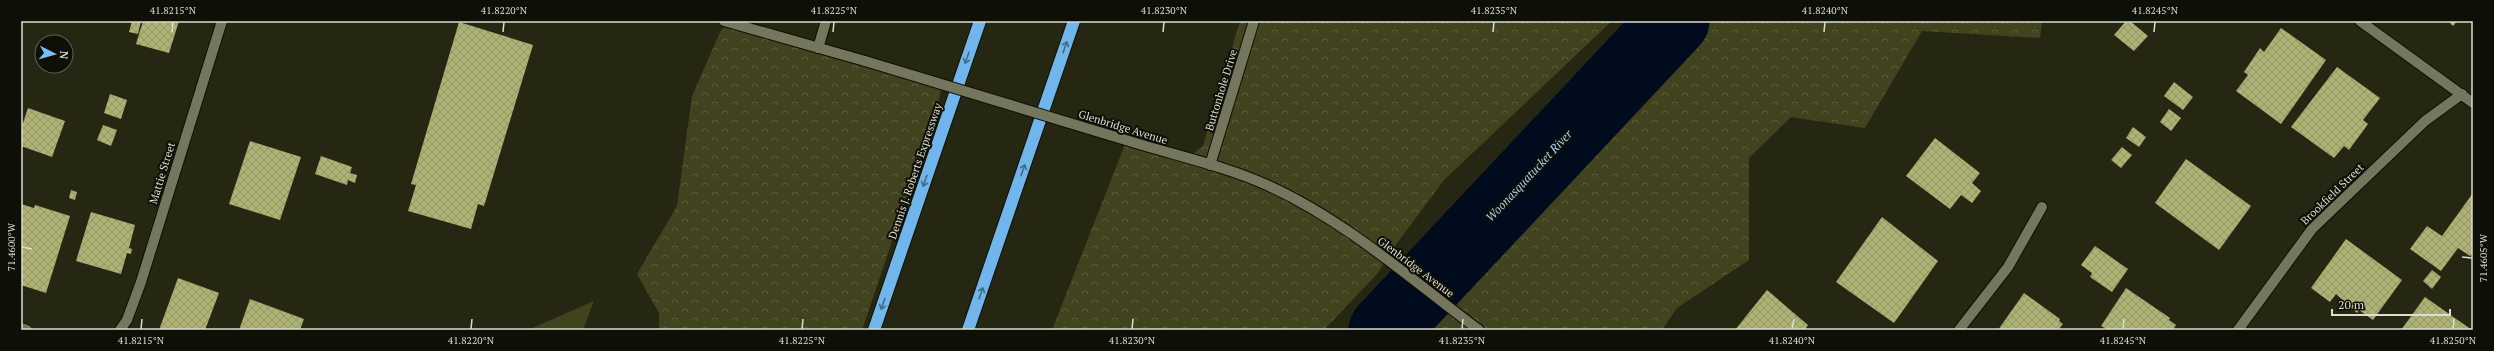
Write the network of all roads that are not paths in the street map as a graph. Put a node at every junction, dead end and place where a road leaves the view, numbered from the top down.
1 (222, 21) edge
2 (724, 21) edge
3 (826, 21) edge
4 (980, 21) edge
5 (1074, 21) edge
6 (1254, 21) edge
7 (2360, 21) edge
8 (818, 48) junction
9 (2462, 94) junction
10 (2473, 103) edge
11 (1210, 165) junction
12 (2042, 207) dead end
13 (21, 328) edge
14 (27, 330) edge
15 (120, 330) edge
16 (874, 330) edge
17 (968, 330) edge
18 (1479, 330) edge
19 (1959, 330) edge
20 (2238, 330) edge

1 - 15 street, Mattie Street
2 - 8 street, Glenbridge Avenue
3 - 8 street
4 -> 16 highway, Dennis J. Roberts Expressway
17 -> 5 highway
6 - 11 street, Buttonhole Drive
7 - 9 street
8 - 11 street, Glenbridge Avenue, bridge
9 - 10 street
9 - 20 street, Brookfield Street
11 - 18 street, Glenbridge Avenue
12 - 19 street
13 - 14 street

